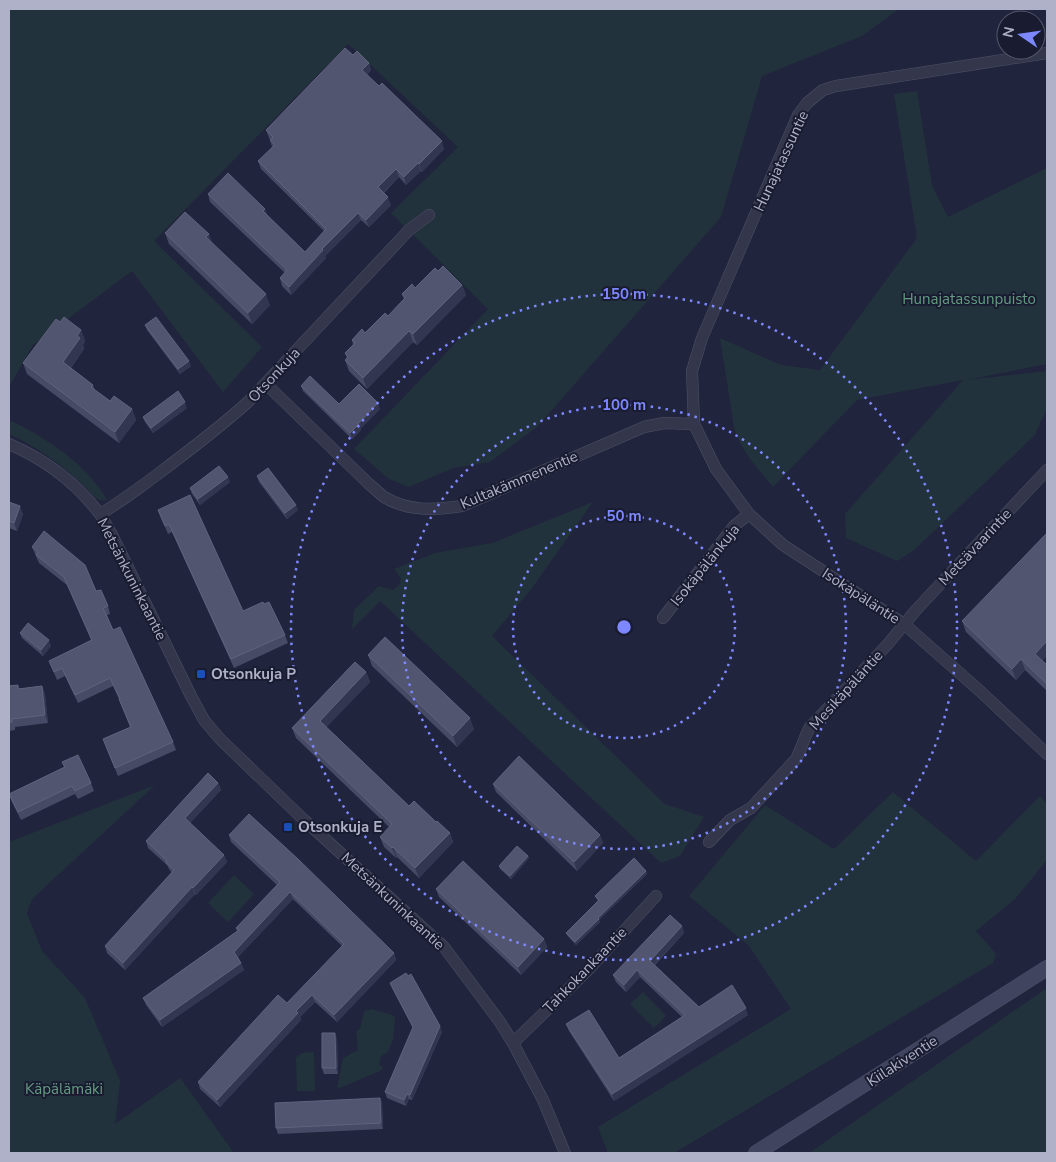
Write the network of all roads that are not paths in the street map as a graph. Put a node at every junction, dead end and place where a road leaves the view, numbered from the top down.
1 (1047, 53) edge
2 (429, 215) dead end
3 (266, 384) junction
4 (694, 424) junction
5 (9, 444) edge
6 (1047, 470) edge
7 (100, 514) junction
8 (749, 514) junction
9 (662, 618) dead end
10 (904, 624) junction
11 (1047, 754) edge
12 (709, 842) dead end
13 (656, 896) dead end
14 (1047, 968) edge
15 (513, 1043) junction
16 (565, 1153) edge
17 (756, 1153) edge

1 - 4 street, Hunajatassuntie
2 - 3 street, Otsonkuja
3 - 4 street, Kultakämmenentie
3 - 7 street, Otsonkuja
4 - 8 street, Isokäpäläntie
5 - 7 street, Metsänkuninkaantie
6 - 10 street, Metsävaarintie
7 - 15 street, Metsänkuninkaantie
8 - 9 street, Isokäpälänkuja
8 - 10 street, Isokäpäläntie
10 - 11 street, Isokäpäläntie
10 - 12 street, Mesikäpäläntie
13 - 15 street, Tahkokankaantie
14 - 17 street, Kiilakiventie
15 - 16 street, Metsänkuninkaantie

